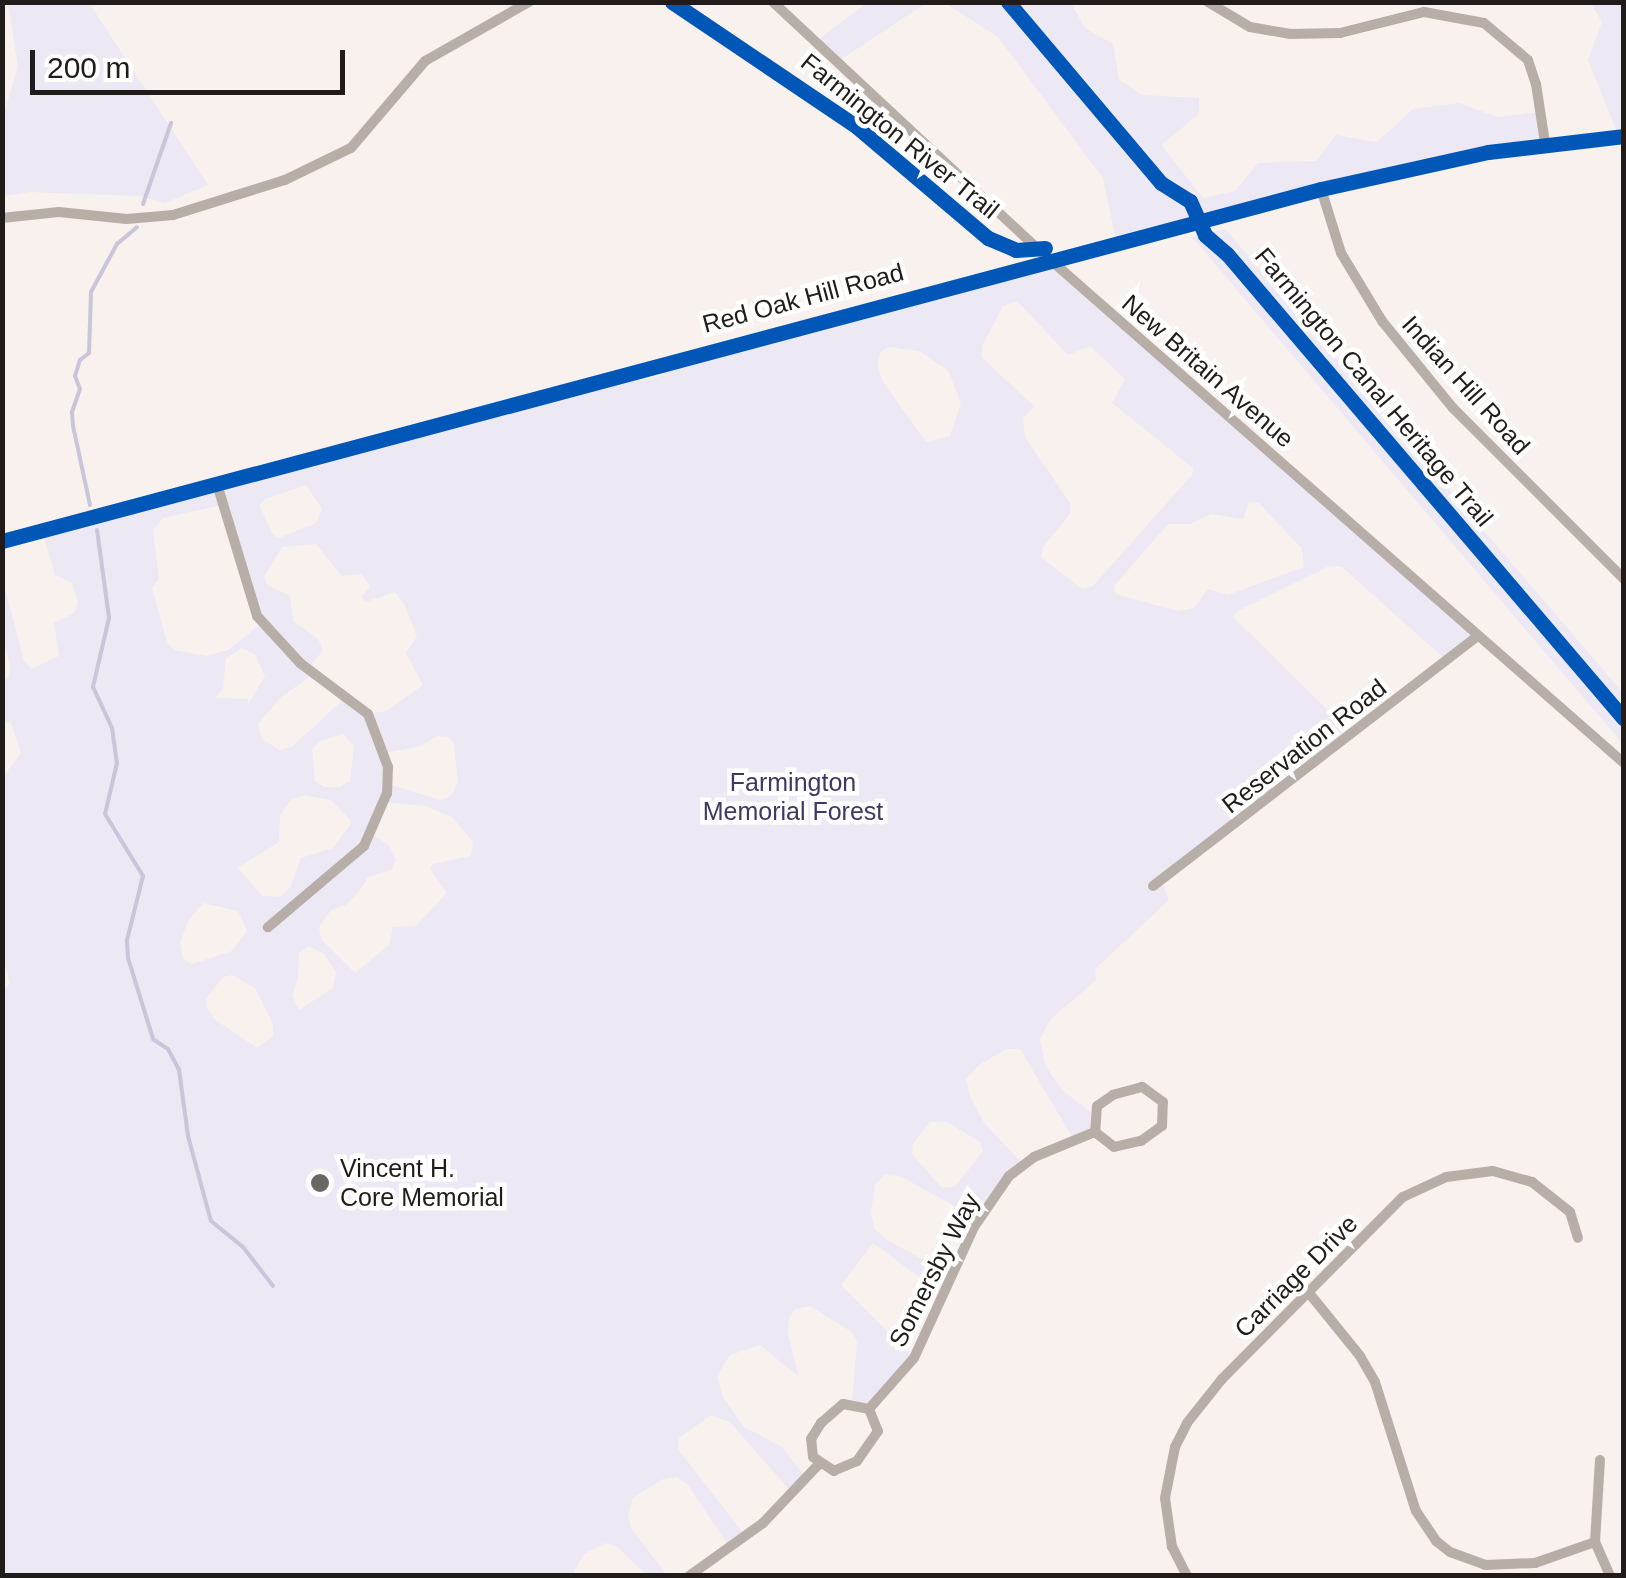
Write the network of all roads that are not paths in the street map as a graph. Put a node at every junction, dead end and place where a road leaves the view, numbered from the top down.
1 (529, 2) edge
2 (773, 2) edge
3 (1208, 2) edge
4 (1624, 136) edge
5 (1544, 143) junction
6 (1321, 188) junction
7 (2, 218) edge
8 (1048, 258) junction
9 (216, 484) junction
10 (2, 540) edge
11 (1624, 579) edge
12 (1478, 636) junction
13 (1624, 763) edge
14 (1152, 886) dead end
15 (268, 927) dead end
16 (1095, 1132) junction
17 (1578, 1238) dead end
18 (1310, 1293) junction
19 (869, 1409) junction
20 (1600, 1460) dead end
21 (819, 1464) junction
22 (1595, 1542) junction
23 (689, 1576) edge
24 (1186, 1576) edge
25 (1610, 1576) edge

1 - 7 street
2 - 8 street, New Britain Avenue
3 - 5 street
4 - 5 street, Red Oak Hill Road
5 - 6 street, Red Oak Hill Road
6 - 8 street, Red Oak Hill Road
6 - 11 street, Indian Hill Road
8 - 9 street, Red Oak Hill Road
8 - 12 street, New Britain Avenue
9 - 10 street, Red Oak Hill Road
9 - 15 street
12 - 13 street, New Britain Avenue
12 - 14 street, Reservation Road
16 - 16 street
16 - 19 street, Somersby Way
17 - 18 street, Carriage Drive
18 - 22 street
18 - 24 street, Carriage Drive
19 - 21 street
19 - 21 street
20 - 22 street
21 - 23 street
22 - 25 street

